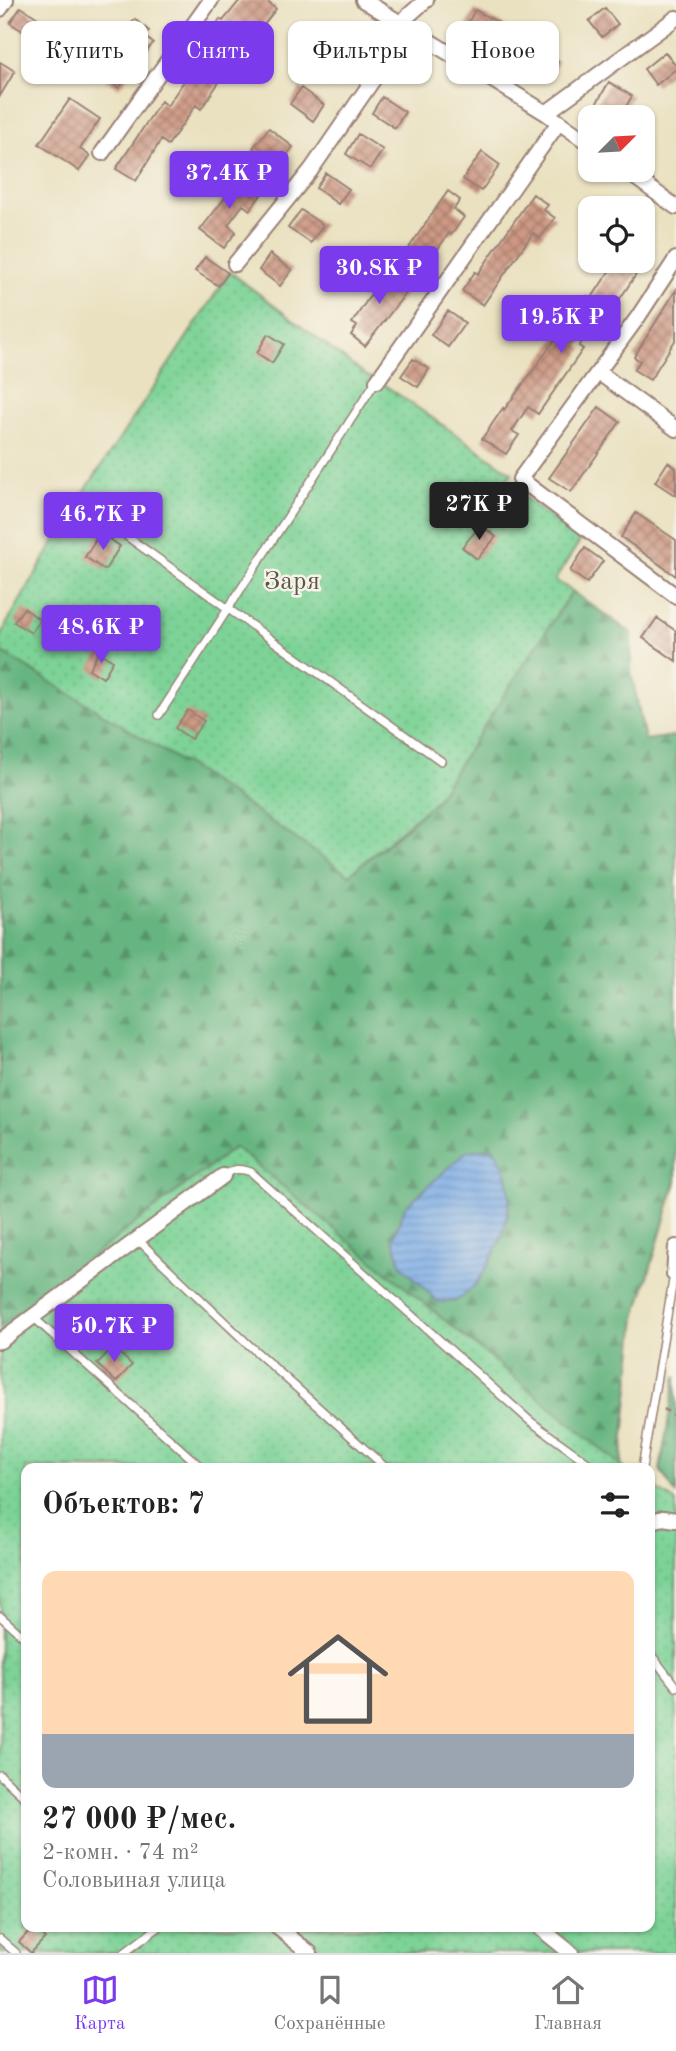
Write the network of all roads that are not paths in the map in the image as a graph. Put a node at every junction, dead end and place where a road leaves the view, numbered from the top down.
1 (6, 0) edge
2 (211, 0) edge
3 (362, 0) edge
4 (426, 0) edge
5 (0, 9) edge
6 (397, 21) edge
7 (402, 21) edge
8 (675, 22) edge
9 (432, 43) edge
10 (370, 84) edge
11 (552, 117) junction
12 (578, 135) edge
13 (102, 153) dead end
14 (642, 182) edge
15 (676, 207) edge
16 (676, 259) edge
17 (235, 264) dead end
18 (598, 372) junction
19 (377, 380) joint
20 (676, 429) edge
21 (90, 510) dead end
22 (676, 596) edge
23 (229, 608) junction
24 (159, 715) dead end
25 (441, 761) dead end
26 (223, 1176) joint
27 (137, 1239) junction
28 (676, 1247) edge
29 (676, 1275) edge
30 (33, 1317) junction
31 (0, 1341) edge
32 (196, 1463) edge
33 (380, 1463) edge
34 (588, 1463) edge
35 (643, 1463) edge
36 (655, 1520) edge
37 (676, 1520) edge
38 (0, 1616) edge
39 (21, 1635) edge
40 (655, 1660) edge
41 (676, 1687) edge
42 (0, 1775) edge
43 (21, 1794) edge
44 (152, 1932) edge
45 (283, 1932) edge
46 (546, 1932) edge
47 (0, 1939) edge
48 (16, 1953) edge
49 (124, 1953) edge
50 (310, 1953) edge
51 (571, 1953) edge

1 - 5 street
2 - 13 street
3 - 6 street
4 - 7 street
8 - 11 street
9 - 11 street
10 - 17 street
11 - 12 street
11 - 19 street
14 - 15 street
16 - 18 street
18 - 20 street
18 - 22 street
19 - 23 lane
21 - 23 lane
23 - 24 lane
23 - 25 lane
26 - 27 street
26 - 34 lane
27 - 30 street
27 - 33 lane
28 - 29 street
29 - 35 lane
30 - 31 street
30 - 32 lane
36 - 37 street
38 - 39 lane
40 - 41 lane
42 - 43 lane
44 - 49 lane
45 - 50 street
46 - 51 street
47 - 48 lane

